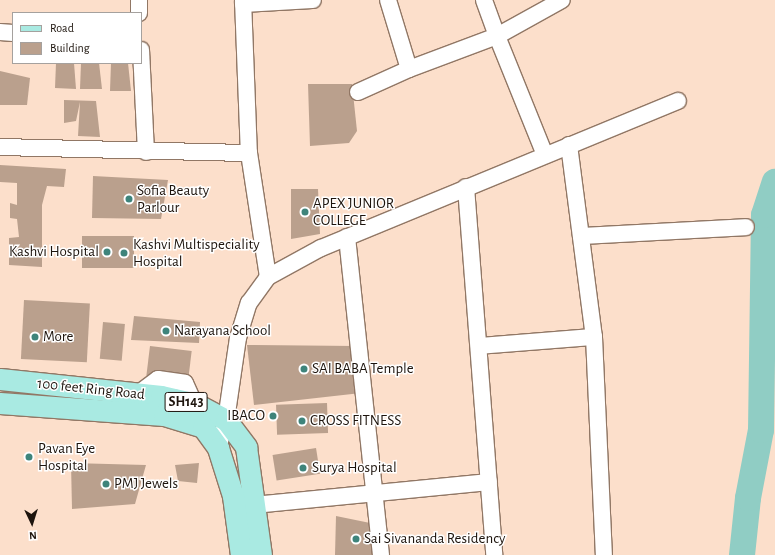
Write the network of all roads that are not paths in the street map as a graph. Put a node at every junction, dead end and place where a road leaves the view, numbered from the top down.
1 (138, 0) edge
2 (313, 0) edge
3 (388, 0) edge
4 (484, 0) edge
5 (562, 0) edge
6 (243, 2) edge
7 (139, 12) edge
8 (0, 32) edge
9 (12, 33) edge
10 (497, 36) junction
11 (142, 64) edge
12 (409, 69) junction
13 (358, 92) dead end
14 (678, 101) dead end
15 (569, 145) junction
16 (0, 147) edge
17 (146, 152) junction
18 (249, 153) junction
19 (545, 155) junction
20 (466, 187) junction
21 (746, 227) dead end
22 (581, 236) junction
23 (347, 237) junction
24 (268, 277) junction
25 (594, 337) junction
26 (479, 346) junction
27 (0, 379) edge
28 (0, 403) edge
29 (226, 420) junction
30 (218, 448) junction
31 (489, 482) junction
32 (374, 495) junction
33 (254, 505) junction
34 (242, 555) edge
35 (261, 555) edge
36 (381, 555) edge
37 (494, 555) edge
38 (604, 555) edge

1 - 7 street
2 - 6 street
3 - 12 street
4 - 10 street
5 - 10 street
6 - 18 street
8 - 9 street
10 - 12 street
10 - 19 street
11 - 17 street
12 - 13 street
14 - 15 street
15 - 19 street
15 - 22 street
16 - 17 street
17 - 18 street
18 - 24 street
19 - 20 street
20 - 23 street
20 - 26 street
21 - 22 street
22 - 25 street
23 - 24 street
23 - 32 street
24 - 29 street
25 - 26 street
25 - 38 street
26 - 31 street
27 - 29 main road, 100 feet Ring Road / SH143
28 - 30 main road, 100 feet Ring Road / SH143
29 - 30 street
29 - 33 main road, 100 feet Ring Road / SH143
30 - 34 main road, 100 feet Ring Road / SH143
31 - 32 street
31 - 37 street
32 - 33 street
32 - 36 street
33 - 35 main road, 100 feet Ring Road / SH143

